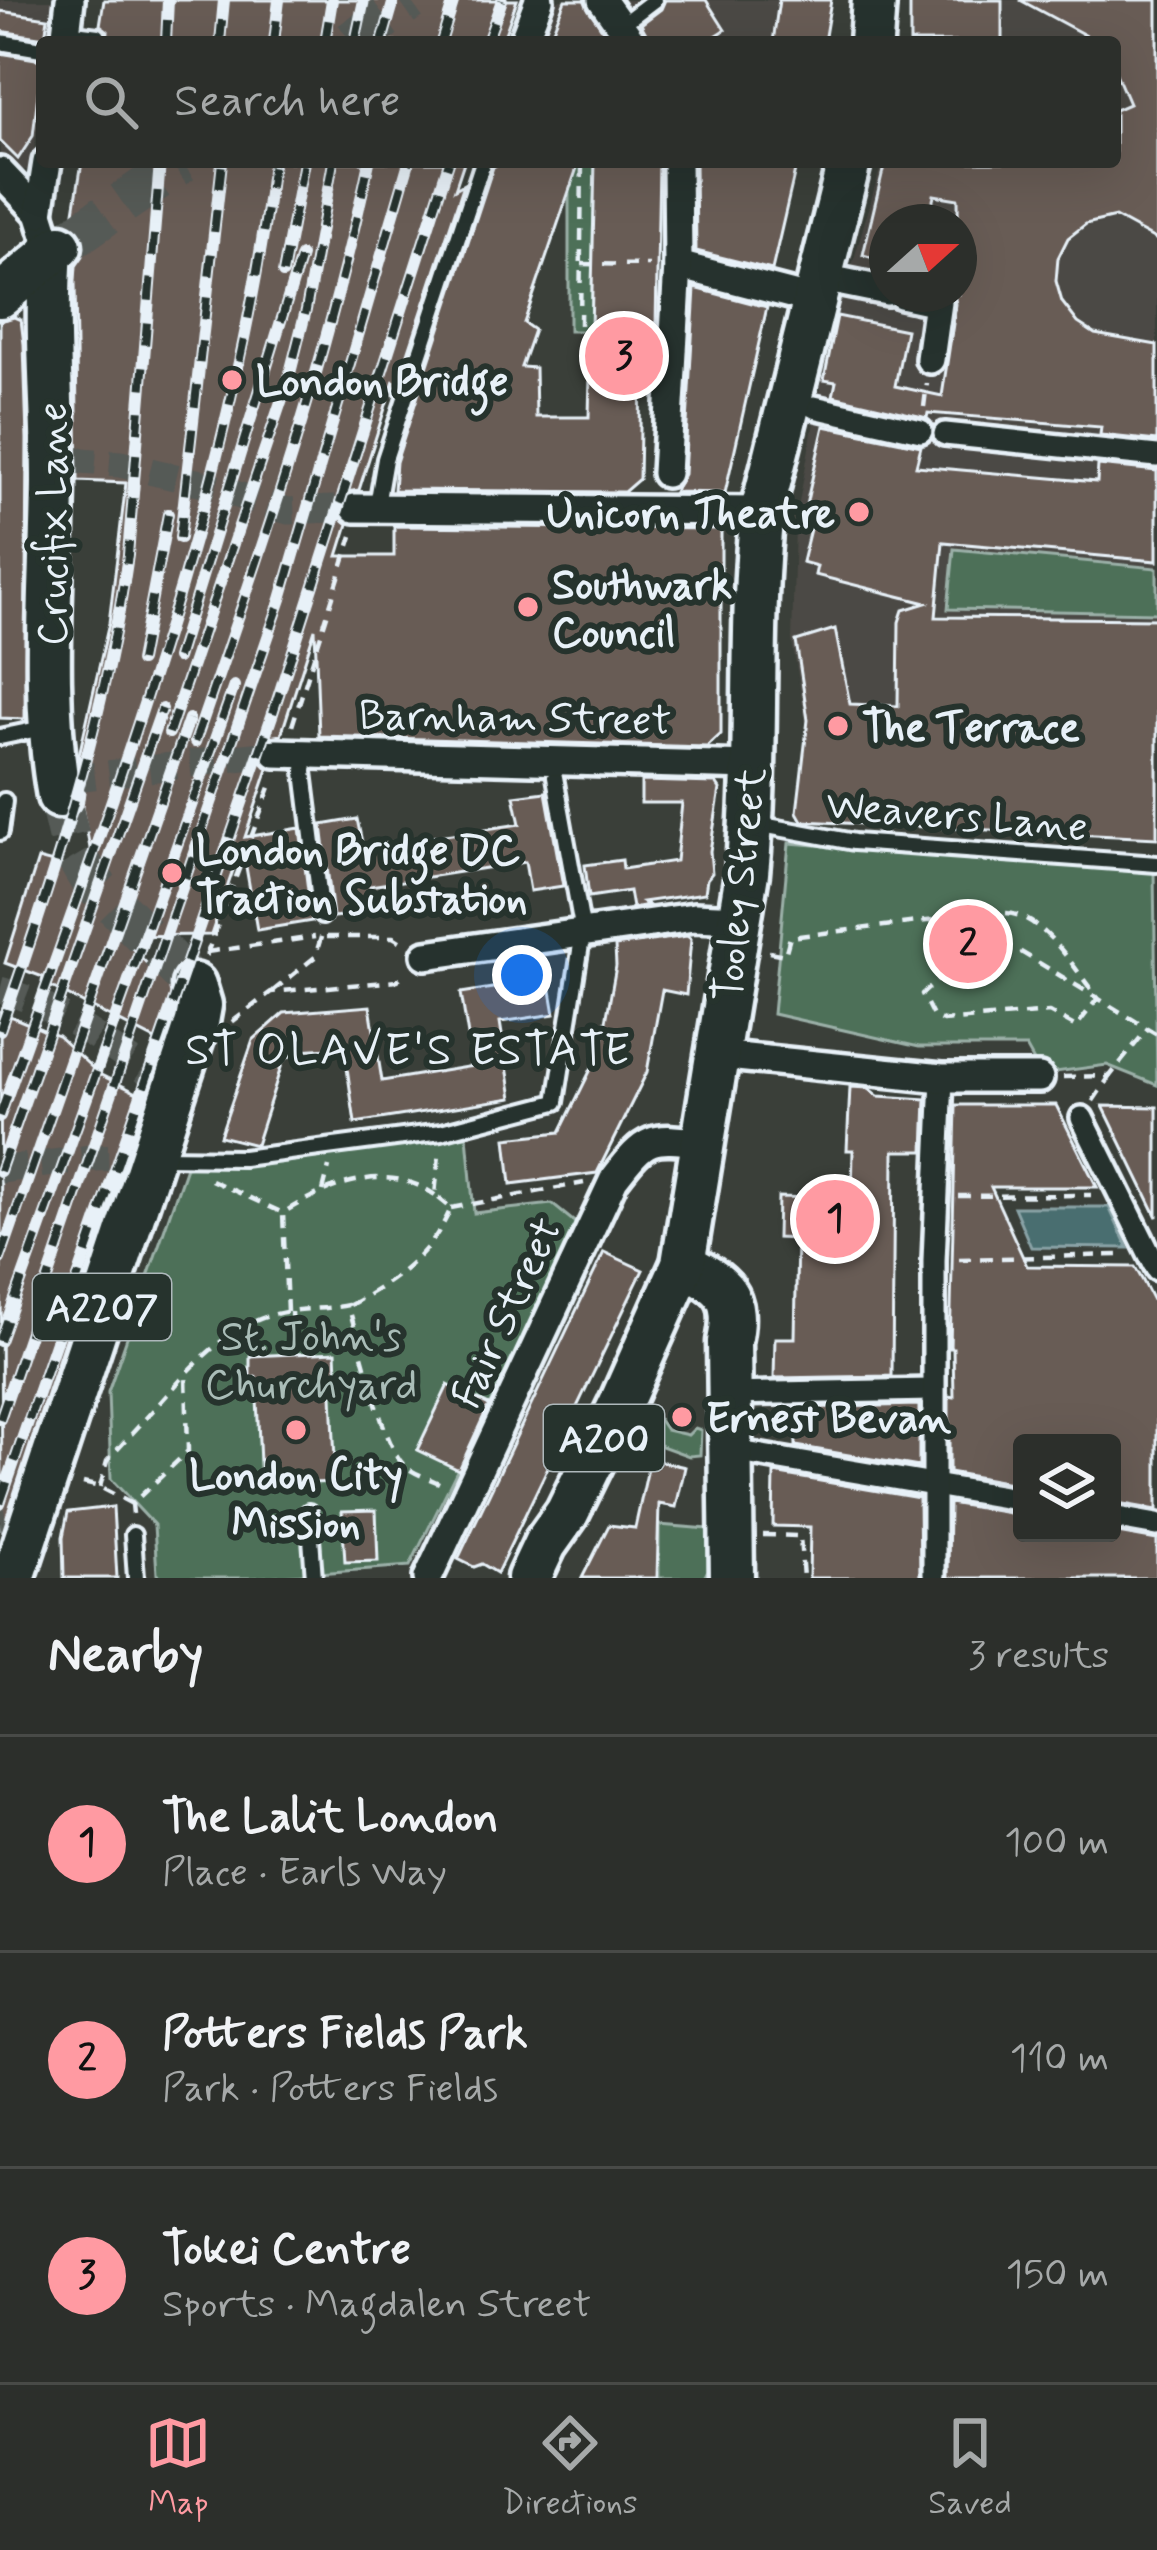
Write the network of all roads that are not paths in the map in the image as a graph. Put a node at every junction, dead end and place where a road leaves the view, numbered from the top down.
1 (70, 0) edge
2 (539, 0) edge
3 (602, 0) edge
4 (654, 0) edge
5 (874, 0) edge
6 (627, 33) edge
7 (65, 36) edge
8 (526, 36) edge
9 (871, 36) edge
10 (0, 42) edge
11 (36, 48) edge
12 (48, 168) edge
13 (481, 168) edge
14 (677, 168) edge
15 (846, 168) edge
16 (0, 172) edge
17 (54, 235) junction
18 (678, 265) junction
19 (815, 288) junction
20 (869, 290) edge
21 (0, 296) edge
22 (937, 312) edge
23 (930, 358) road end
24 (814, 407) dead end
25 (921, 431) road end
26 (945, 434) dead end
27 (1157, 457) edge
28 (666, 473) dead end
29 (366, 507) joint
30 (761, 511) junction
31 (48, 727) junction
32 (0, 737) edge
33 (288, 753) joint
34 (753, 766) junction
35 (555, 777) dead end
36 (61, 785) tunnel mouth
37 (4, 801) dead end
38 (752, 823) junction
39 (0, 832) edge
40 (1157, 864) edge
41 (322, 916) road end
42 (740, 919) junction
43 (583, 932) junction
44 (426, 955) dead end
45 (199, 987) road end
46 (718, 1055) junction
47 (941, 1078) junction
48 (1039, 1078) road end
49 (1082, 1118) dead end
50 (703, 1143) junction
51 (141, 1157) junction
52 (1153, 1262) edge
53 (683, 1264) junction
54 (667, 1307) junction
55 (729, 1342) junction
56 (933, 1390) junction
57 (729, 1394) junction
58 (730, 1456) junction
59 (935, 1483) junction
60 (1013, 1497) edge
61 (310, 1512) dead end
62 (1121, 1518) edge
63 (1157, 1525) edge
64 (134, 1535) dead end
65 (934, 1575) dead end
66 (13, 1578) edge
67 (136, 1578) edge
68 (314, 1578) edge
69 (428, 1578) edge
70 (529, 1578) edge
71 (733, 1578) edge

1 - 7 street
2 - 8 street
3 - 6 street
4 - 6 lane
5 - 9 main road
10 - 11 lane
12 - 17 street
13 - 29 lane
14 - 18 street
15 - 19 main road, Tooley Street / A200
16 - 17 street
17 - 21 main road
17 - 31 main road, Crucifix Lane
18 - 19 street
18 - 28 street
19 - 20 street
19 - 30 main road, Tooley Street / A200
22 - 23 street
24 - 25 street
26 - 27 street
29 - 30 street
30 - 34 main road, Tooley Street / A200
31 - 32 lane
31 - 36 main road, Crucifix Lane
33 - 34 street, Barnham Street
33 - 41 lane
34 - 38 main road, Tooley Street / A200
35 - 43 lane
37 - 39 lane
38 - 40 lane, Weavers Lane
38 - 42 main road, Tooley Street / A200
42 - 43 street
42 - 46 main road, Tooley Street / A200
43 - 44 street
43 - 51 lane
45 - 51 main road, A2207
46 - 47 street
46 - 50 main road, Tooley Street / A200
47 - 48 street
47 - 56 street
49 - 52 street
50 - 53 main road, Tooley Street / A200
50 - 69 street, Fair Street
51 - 66 main road, A2207
53 - 54 main road, Tooley Street / A200
53 - 55 main road
54 - 55 main road
54 - 70 main road, Tooley Street / A200
55 - 57 main road
56 - 57 street
56 - 59 street
57 - 58 main road
58 - 59 street
58 - 71 main road
59 - 60 street
59 - 65 street
61 - 68 lane
62 - 63 street
64 - 67 lane

